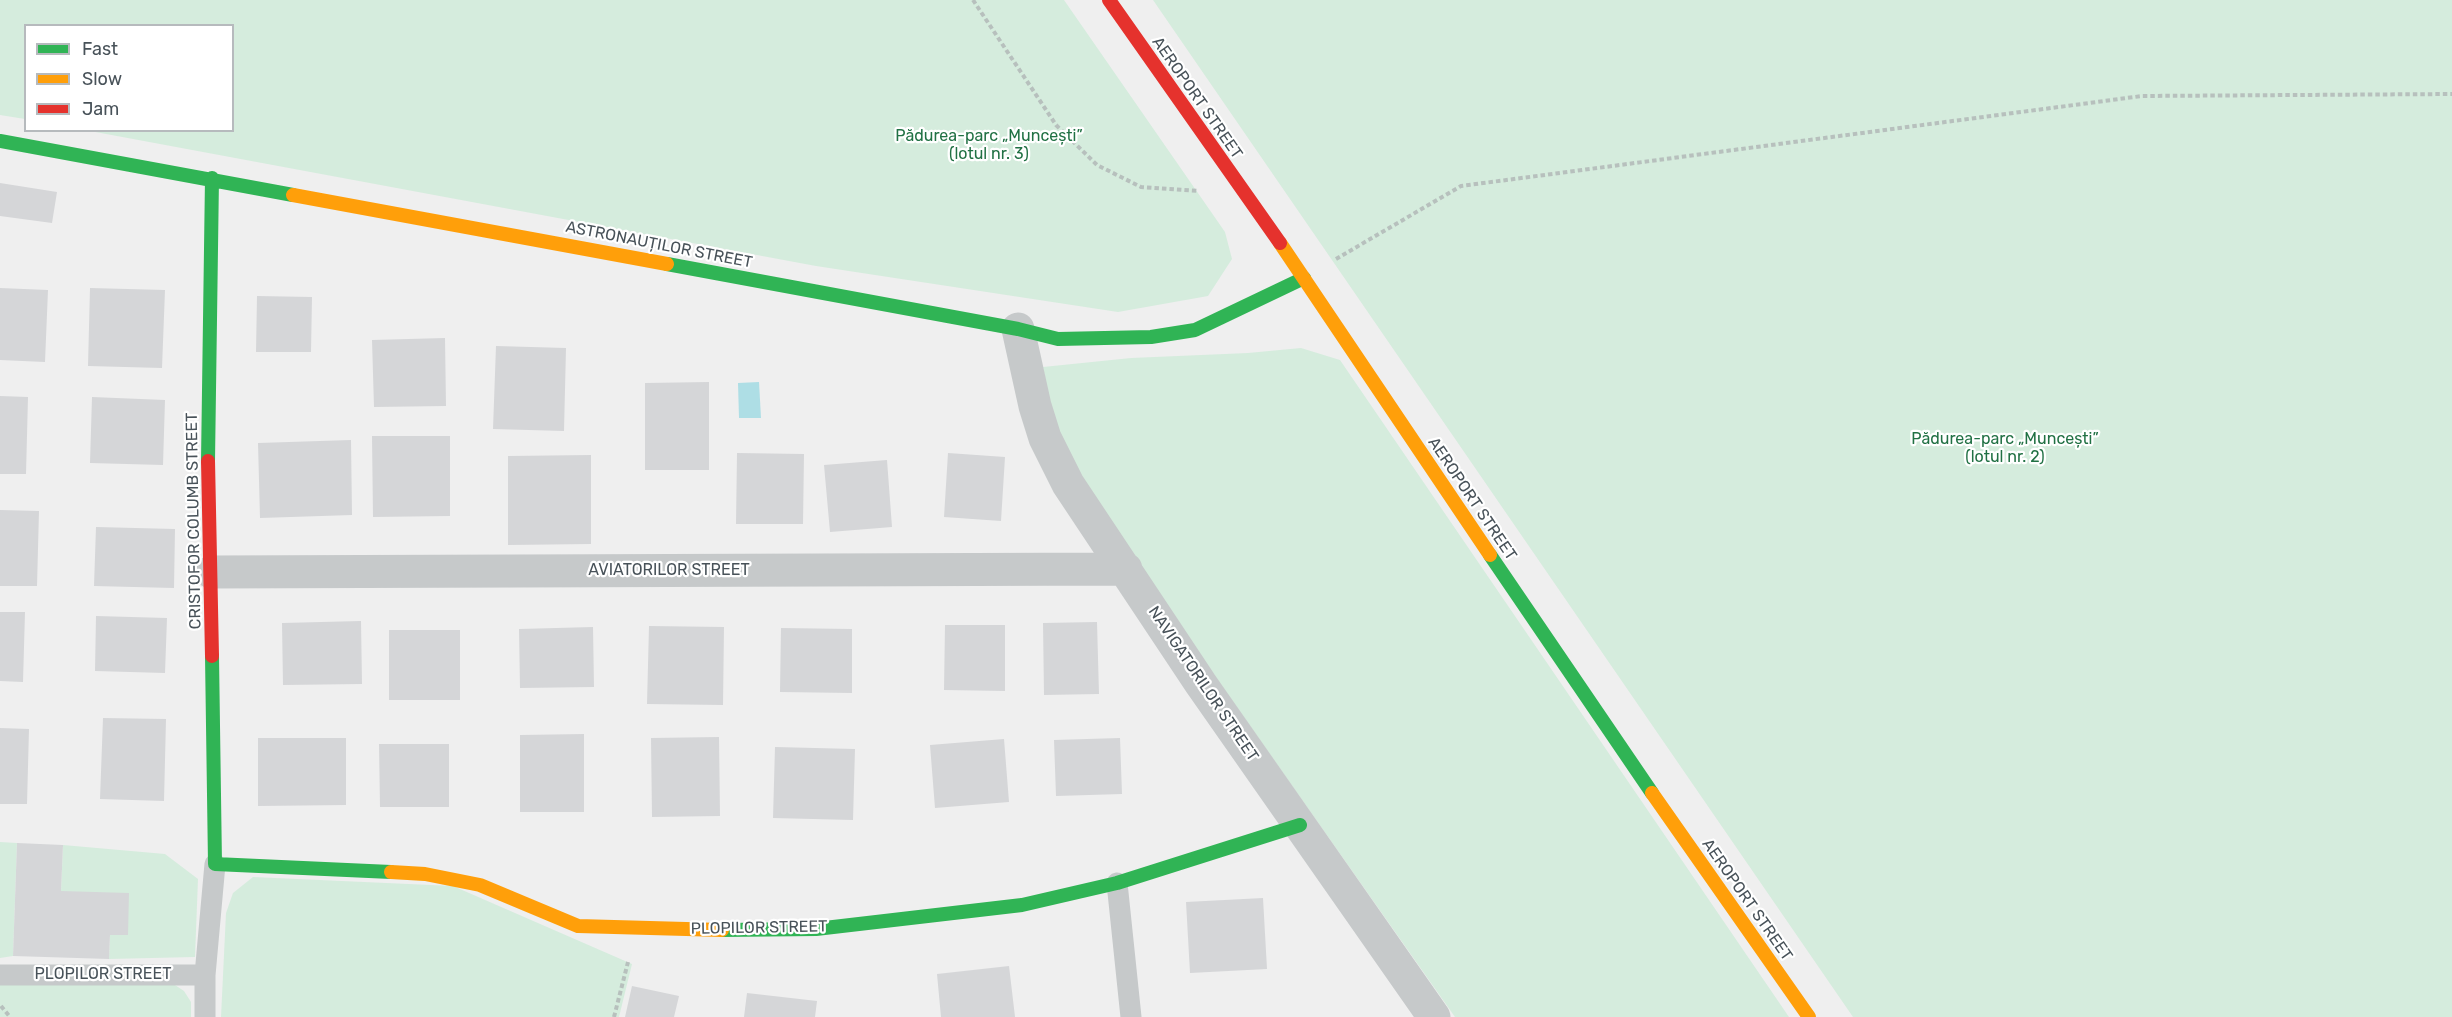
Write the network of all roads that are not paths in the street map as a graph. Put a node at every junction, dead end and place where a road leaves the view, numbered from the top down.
1 (1108, 0) edge
2 (0, 141) edge
3 (212, 178) junction
4 (1304, 278) junction
5 (1018, 329) junction
6 (1126, 569) junction
7 (212, 572) junction
8 (1300, 825) junction
9 (215, 864) junction
10 (1117, 883) junction
11 (0, 975) edge
12 (205, 975) junction
13 (206, 1017) edge
14 (1131, 1017) edge
15 (1434, 1017) edge
16 (1809, 1017) edge

1 - 4 street, AEROPORT STREET
2 - 3 street, ASTRONAUȚILOR STREET
3 - 5 street, ASTRONAUȚILOR STREET
3 - 7 street, CRISTOFOR COLUMB STREET
4 - 5 street, ASTRONAUȚILOR STREET
4 - 16 street, AEROPORT STREET
5 - 6 street, NAVIGATORILOR STREET
6 - 7 street, AVIATORILOR STREET
6 - 8 street, NAVIGATORILOR STREET
7 - 9 street, CRISTOFOR COLUMB STREET
8 - 10 street, PLOPILOR STREET
8 - 15 street, NAVIGATORILOR STREET
9 - 10 street, PLOPILOR STREET
9 - 12 lane
10 - 14 lane
11 - 12 lane, PLOPILOR STREET
12 - 13 lane

